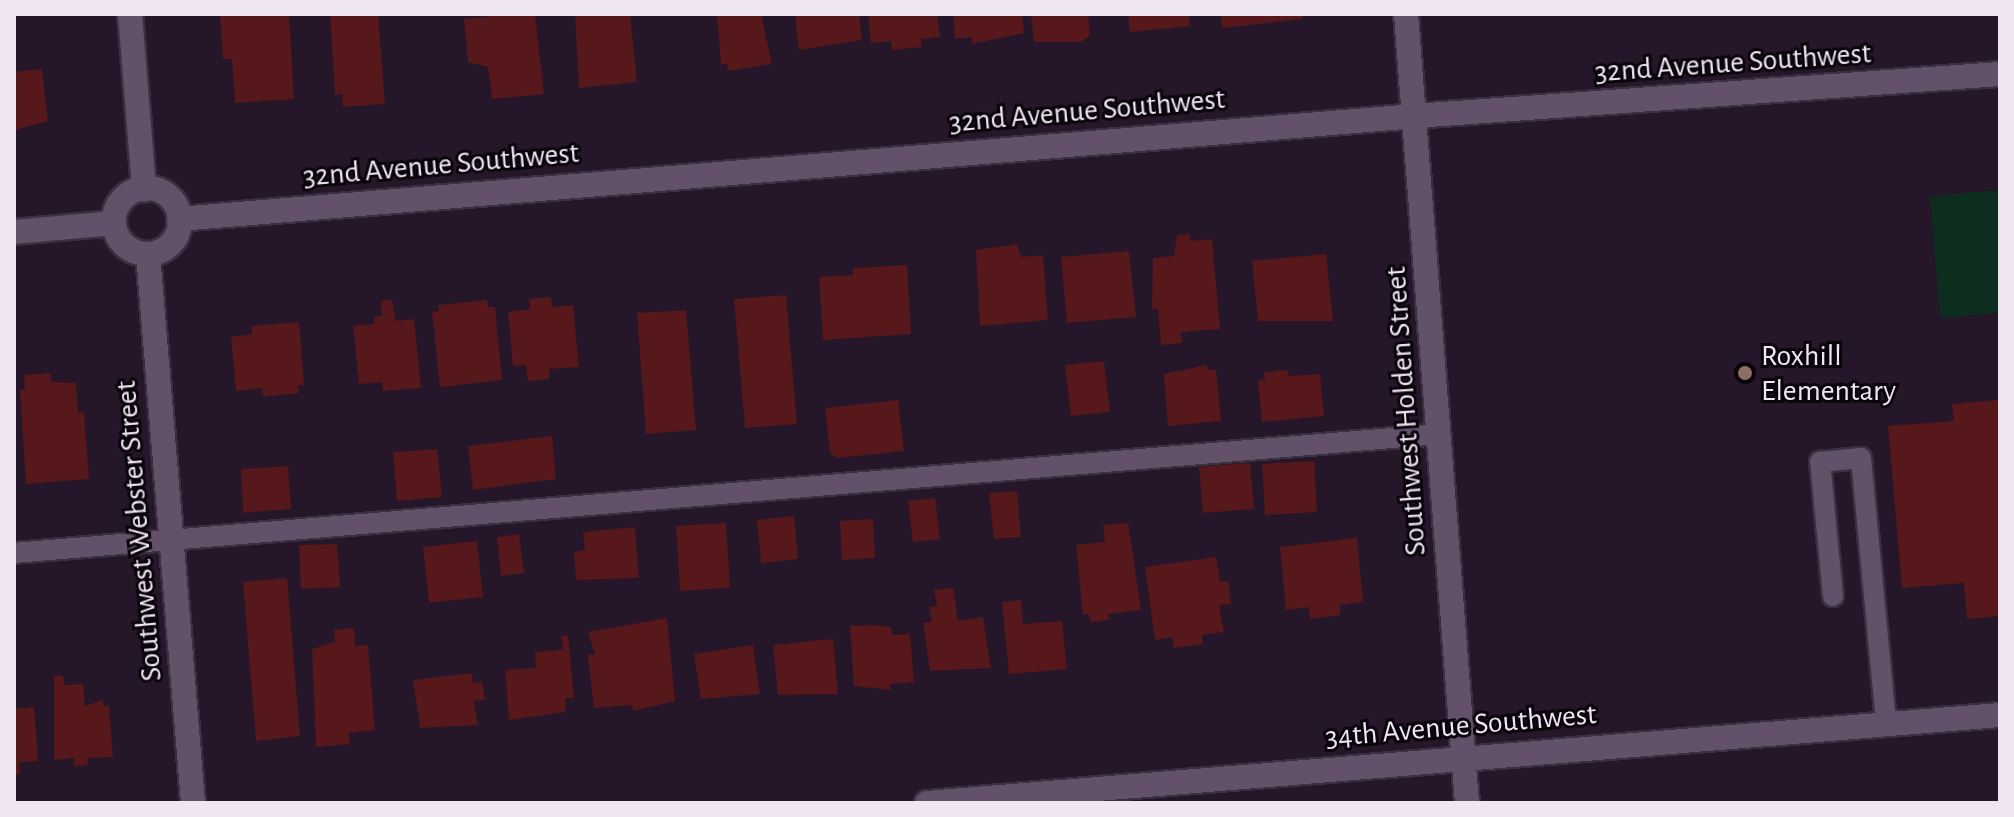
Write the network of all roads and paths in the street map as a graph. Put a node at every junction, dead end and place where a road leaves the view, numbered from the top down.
1 (130, 14) edge
2 (1406, 14) edge
3 (2000, 74) edge
4 (1415, 116) junction
5 (144, 189) junction
6 (179, 219) junction
7 (114, 223) junction
8 (14, 232) edge
9 (148, 254) junction
10 (1440, 434) junction
11 (171, 540) junction
12 (14, 553) edge
13 (1833, 596) dead end
14 (2000, 715) edge
15 (1886, 724) junction
16 (1463, 759) junction
17 (193, 803) edge
18 (927, 803) edge
19 (1467, 803) edge

1 - 5 street
2 - 4 street, Southwest Holden Street
3 - 4 street, 32nd Avenue Southwest
4 - 6 street, 32nd Avenue Southwest
4 - 10 street, Southwest Holden Street
5 - 6 street
5 - 7 street
6 - 9 street
7 - 8 street
7 - 9 street
9 - 11 street, Southwest Webster Street
10 - 11 lane
10 - 16 street, Southwest Holden Street
11 - 12 lane
11 - 17 street, Southwest Webster Street
13 - 15 lane
14 - 15 street, 34th Avenue Southwest
15 - 16 street, 34th Avenue Southwest
16 - 18 street, 34th Avenue Southwest
16 - 19 street, Southwest Holden Street

